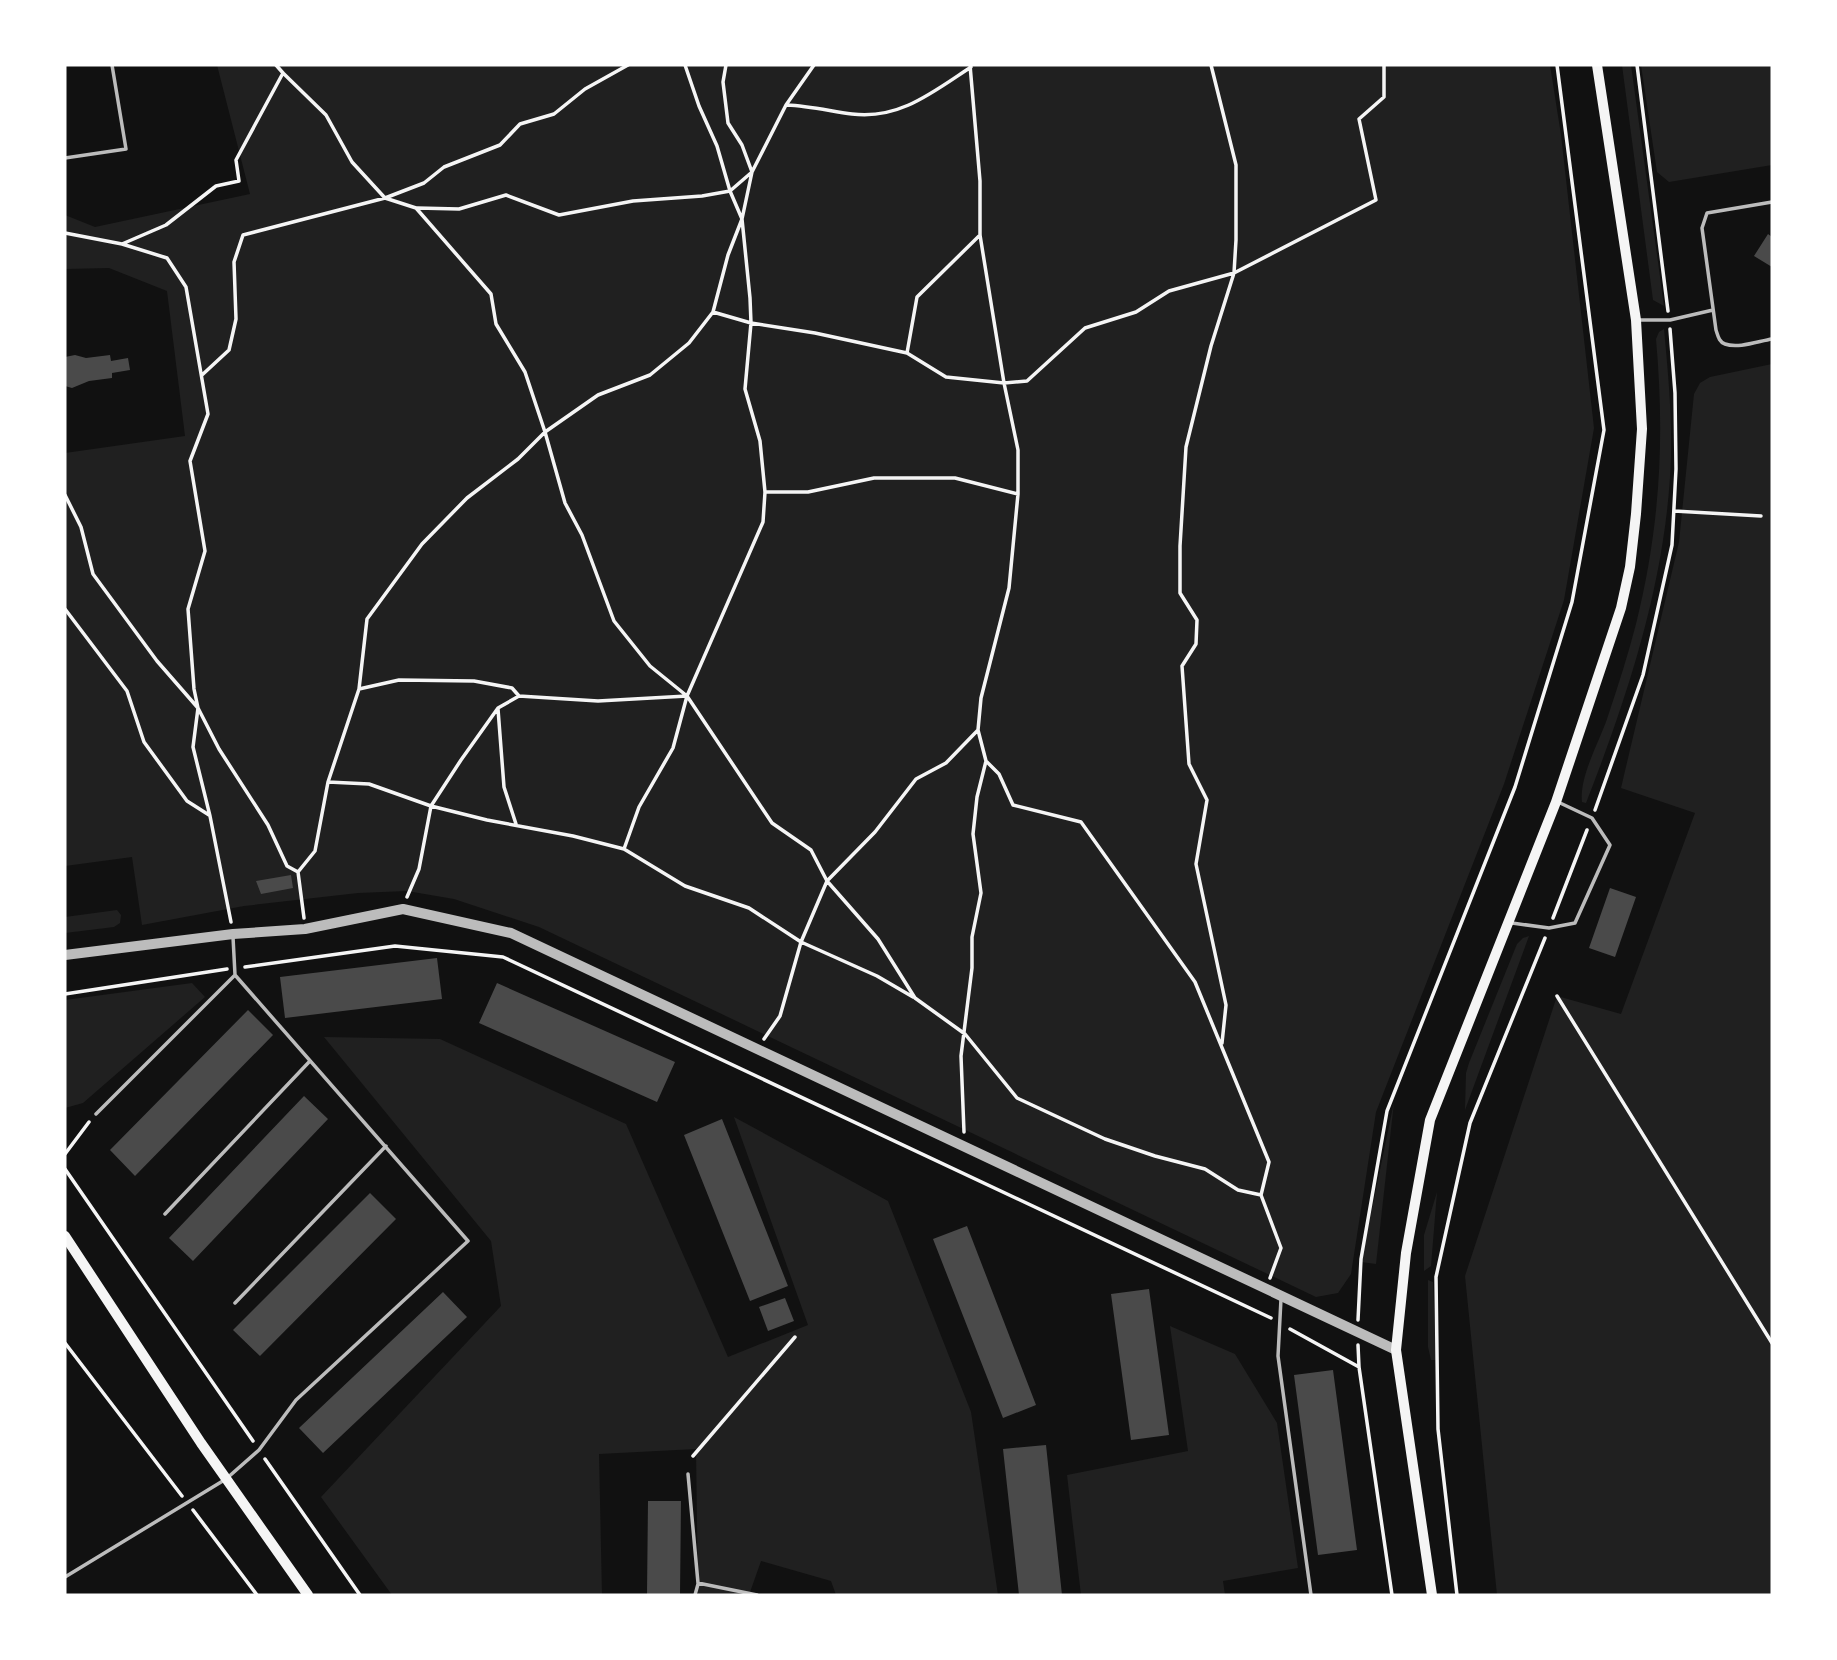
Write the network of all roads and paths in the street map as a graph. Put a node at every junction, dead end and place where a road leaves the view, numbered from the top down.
1 (112, 65) edge
2 (276, 65) edge
3 (628, 65) edge
4 (685, 65) edge
5 (726, 65) edge
6 (814, 65) edge
7 (1211, 65) edge
8 (1384, 65) edge
9 (1557, 65) edge
10 (1597, 65) edge
11 (1637, 65) edge
12 (970, 66) edge
13 (283, 73) junction
14 (786, 105) junction
15 (65, 158) edge
16 (752, 172) junction
17 (730, 191) junction
18 (386, 198) junction
19 (1772, 202) edge
20 (416, 208) junction
21 (741, 219) junction
22 (65, 233) edge
23 (979, 235) junction
24 (122, 244) junction
25 (1234, 273) junction
26 (1714, 310) junction
27 (713, 312) junction
28 (1636, 320) junction
29 (1670, 320) junction
30 (751, 323) junction
31 (1772, 339) edge
32 (907, 353) junction
33 (202, 375) junction
34 (1004, 383) junction
35 (545, 432) junction
36 (765, 492) junction
37 (1017, 494) junction
38 (65, 495) edge
39 (1674, 511) junction
40 (1761, 516) dead end
41 (65, 608) edge
42 (359, 689) junction
43 (519, 696) junction
44 (687, 696) junction
45 (198, 708) junction
46 (498, 708) junction
47 (978, 730) junction
48 (986, 761) junction
49 (328, 782) junction
50 (1556, 802) junction
51 (431, 806) junction
52 (210, 816) junction
53 (1592, 818) junction
54 (516, 824) junction
55 (624, 849) junction
56 (298, 872) junction
57 (827, 881) junction
58 (403, 909) junction
59 (1510, 923) junction
60 (1549, 928) junction
61 (305, 929) junction
62 (233, 934) junction
63 (801, 942) junction
64 (65, 955) edge
65 (234, 968) junction
66 (234, 975) junction
67 (65, 994) edge
68 (1556, 996) dead end
69 (915, 998) junction
70 (965, 1034) junction
71 (1222, 1045) junction
72 (758, 1050) junction
73 (309, 1062) junction
74 (96, 1114) joint
75 (386, 1146) junction
76 (965, 1148) junction
77 (65, 1154) edge
78 (65, 1169) edge
79 (1261, 1195) junction
80 (166, 1214) dead end
81 (65, 1236) edge
82 (1266, 1290) junction
83 (1282, 1296) junction
84 (235, 1303) dead end
85 (1280, 1323) junction
86 (1358, 1332) junction
87 (794, 1337) dead end
88 (65, 1343) edge
89 (1772, 1343) edge
90 (1396, 1350) junction
91 (1359, 1367) junction
92 (260, 1450) junction
93 (693, 1456) dead end
94 (688, 1474) dead end
95 (226, 1479) junction
96 (186, 1502) junction
97 (65, 1577) edge
98 (698, 1583) junction
99 (257, 1595) edge
100 (308, 1595) edge
101 (360, 1595) edge
102 (695, 1595) edge
103 (757, 1595) edge
104 (1311, 1595) edge
105 (1392, 1595) edge
106 (1432, 1595) edge
107 (1457, 1595) edge

1 - 15 lane
2 - 13 path
3 - 18 path
4 - 17 path
5 - 16 path
6 - 14 path
7 - 25 path
8 - 25 path
9 - 86 path
10 - 28 main road
11 - 29 path
12 - 14 path
12 - 23 path
13 - 18 path
13 - 24 path
14 - 16 path
16 - 17 path
16 - 21 path
17 - 20 path
17 - 21 path
18 - 20 path
18 - 33 path
19 - 26 lane
20 - 35 path
21 - 27 path
21 - 30 path
22 - 24 path
23 - 32 path
23 - 34 path
24 - 33 path
25 - 34 path
25 - 71 path
26 - 29 lane
26 - 31 lane
27 - 30 path
27 - 35 path
28 - 29 lane
28 - 50 main road
29 - 39 path
30 - 32 path
30 - 36 path
32 - 34 path
33 - 45 path
34 - 37 path
35 - 42 path
35 - 44 path
36 - 37 path
36 - 44 path
37 - 47 path
38 - 45 path
39 - 40 path
39 - 53 path
41 - 52 path
42 - 43 path
42 - 49 path
43 - 44 path
43 - 46 path
44 - 55 path
44 - 57 path
45 - 52 path
45 - 56 path
46 - 51 path
46 - 54 path
47 - 48 path
47 - 57 path
48 - 70 path
48 - 71 path
49 - 51 path
49 - 56 path
50 - 53 lane
50 - 59 main road
51 - 54 path
51 - 58 path
52 - 62 path
53 - 60 path
53 - 60 lane
54 - 55 path
55 - 63 path
56 - 61 path
57 - 63 path
57 - 69 path
58 - 61 street
58 - 72 street
59 - 60 lane
59 - 90 main road
60 - 107 path
61 - 62 street
62 - 64 street
62 - 65 lane
63 - 69 path
63 - 72 path
65 - 66 lane
65 - 67 path
65 - 85 path
66 - 73 lane
66 - 74 lane
68 - 89 path
69 - 70 path
70 - 76 path
70 - 79 path
71 - 79 path
72 - 76 street
73 - 75 lane
73 - 80 lane
74 - 77 path
75 - 84 lane
75 - 92 lane
76 - 82 street
78 - 92 path
79 - 82 path
81 - 95 main road
82 - 83 street
83 - 85 lane
83 - 86 street
85 - 91 path
85 - 104 lane
86 - 90 street
86 - 91 path
87 - 93 path
88 - 96 path
90 - 106 main road
91 - 105 path
92 - 95 lane
92 - 101 path
94 - 98 lane
95 - 96 lane
95 - 100 main road
96 - 97 lane
96 - 99 path
98 - 102 lane
98 - 103 lane

